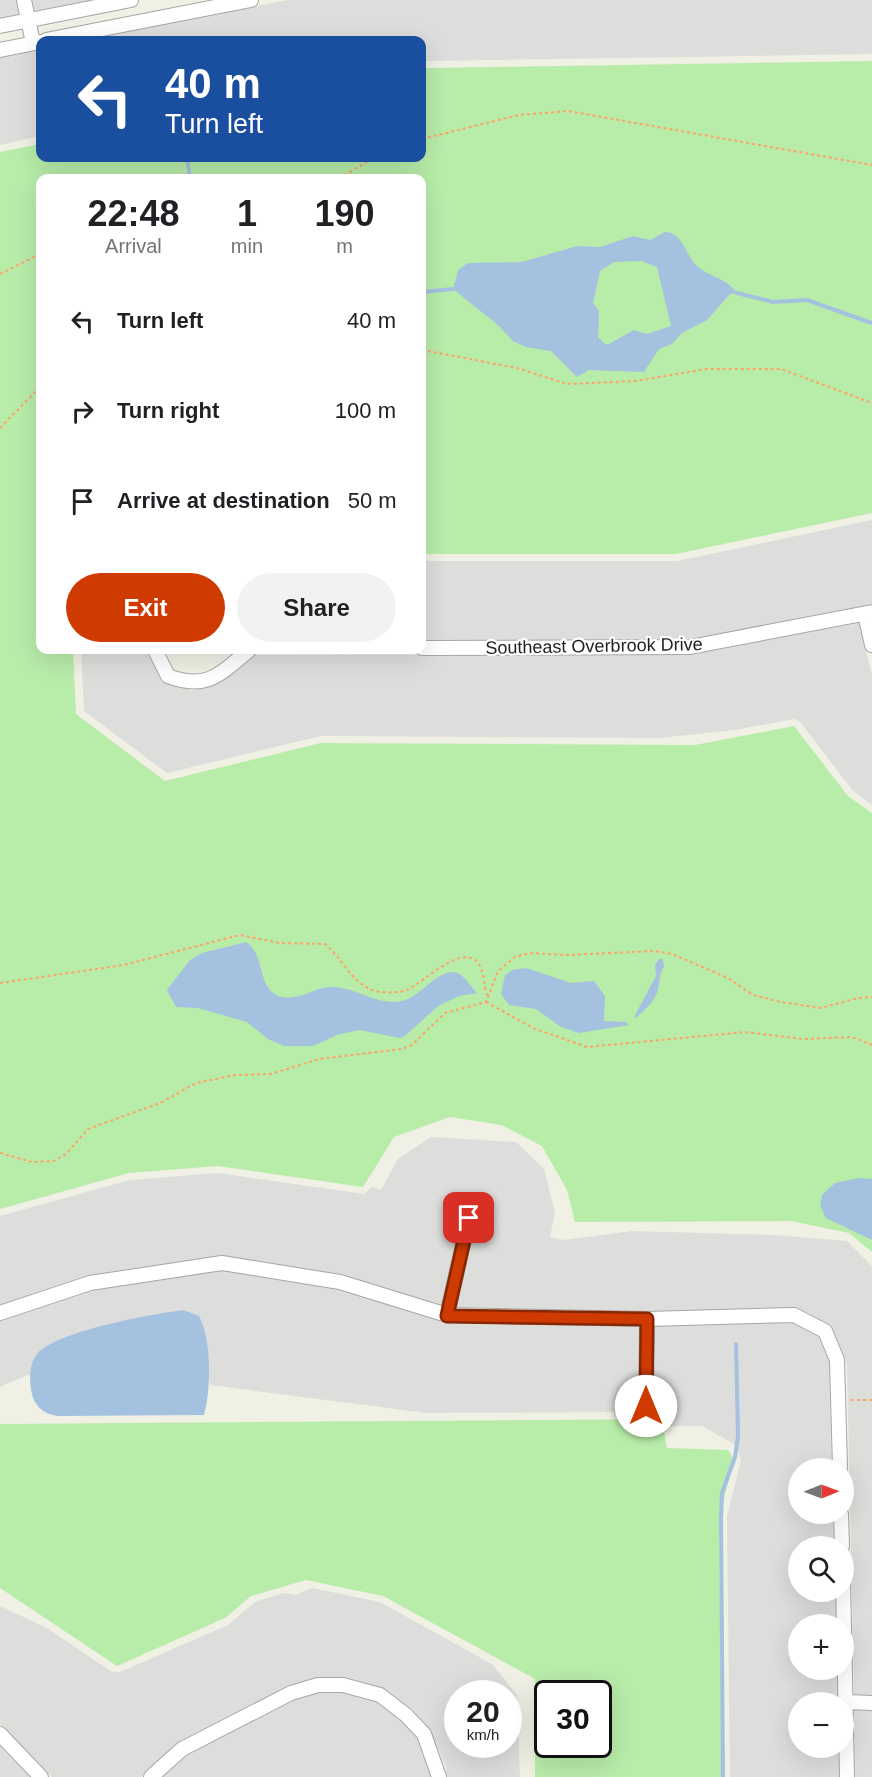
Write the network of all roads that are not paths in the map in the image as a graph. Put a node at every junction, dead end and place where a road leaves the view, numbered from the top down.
1 (24, 0) edge
2 (131, 0) edge
3 (251, 0) edge
4 (28, 20) junction
5 (0, 26) edge
6 (37, 36) edge
7 (70, 36) edge
8 (36, 43) edge
9 (0, 50) edge
10 (868, 613) edge
11 (872, 645) edge
12 (426, 648) edge
13 (157, 654) edge
14 (244, 654) edge
15 (469, 1218) dead end
16 (0, 1313) edge
17 (447, 1316) junction
18 (647, 1319) junction
19 (646, 1406) dead end
20 (840, 1458) edge
21 (844, 1602) edge
22 (847, 1692) edge
23 (854, 1702) edge
24 (872, 1703) edge
25 (0, 1734) edge
26 (847, 1758) edge
27 (41, 1777) edge
28 (151, 1777) edge
29 (439, 1777) edge
30 (847, 1777) edge

1 - 4 street
2 - 4 street
3 - 7 street
4 - 5 street
4 - 6 street
8 - 9 street
10 - 11 street
10 - 12 street, Southeast Overbrook Drive
13 - 14 street
15 - 17 street
16 - 17 street
17 - 18 street
18 - 19 street
18 - 20 street
21 - 22 street
23 - 24 street
25 - 27 street
26 - 30 street
28 - 29 street

